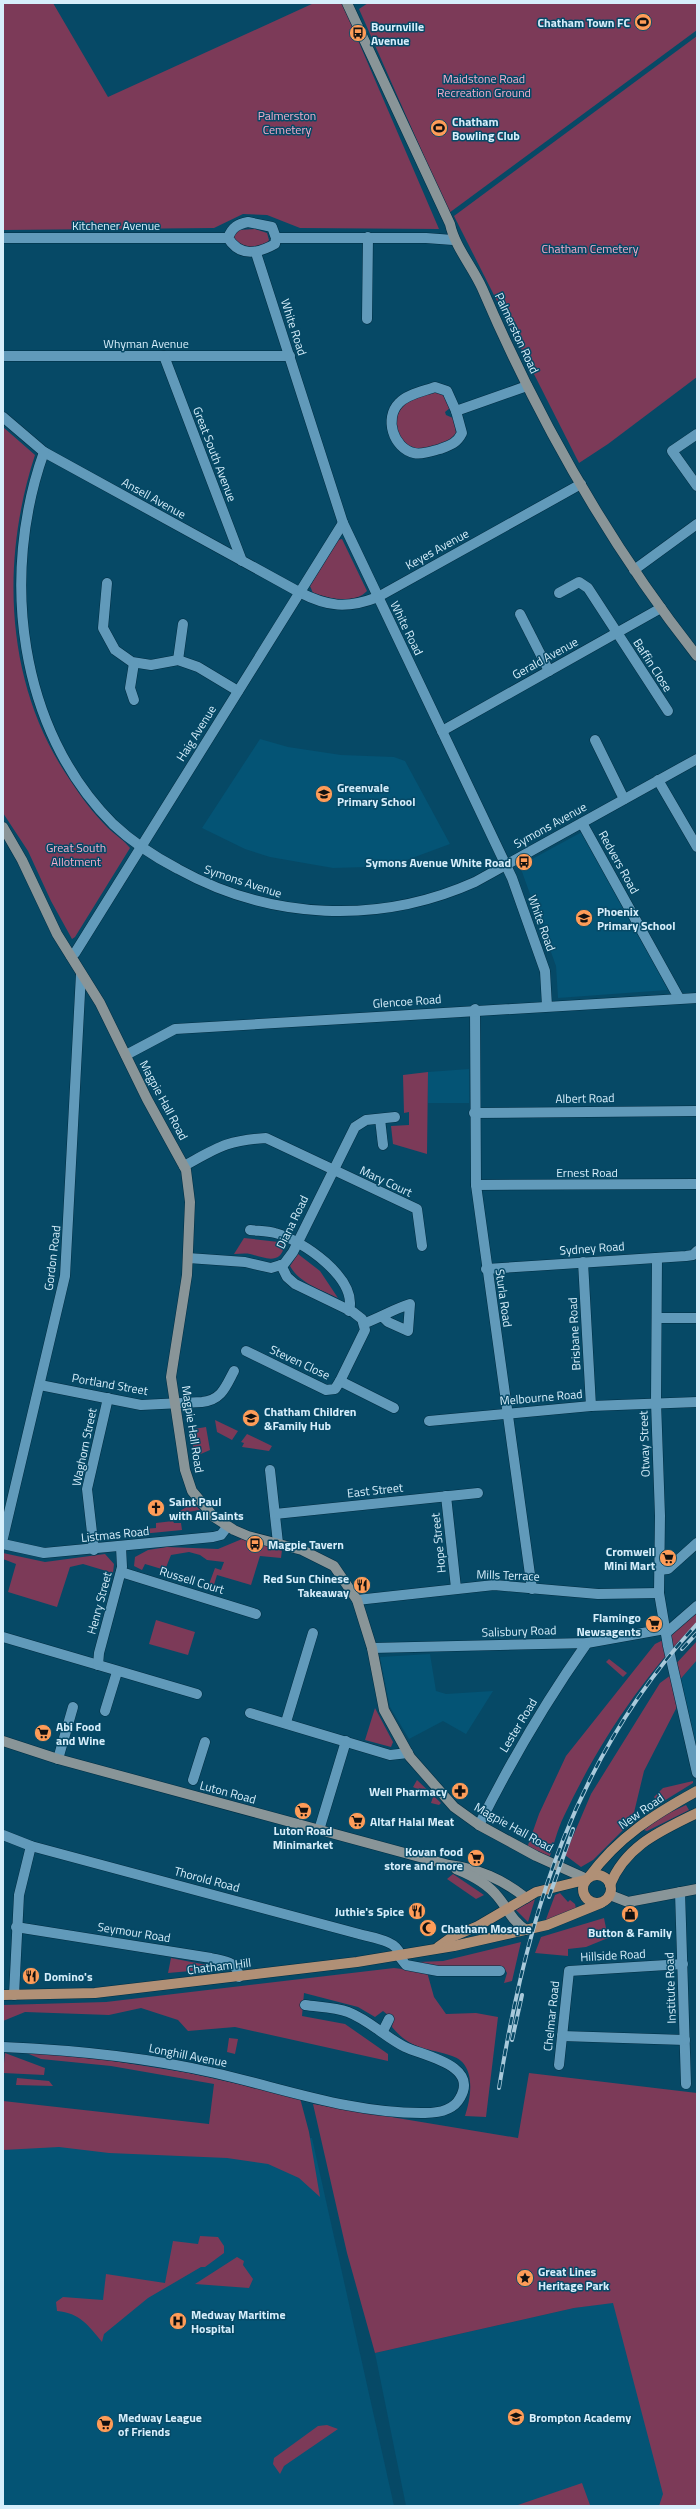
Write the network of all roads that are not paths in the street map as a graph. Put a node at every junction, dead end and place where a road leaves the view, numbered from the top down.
1 (350, 4) edge
2 (368, 237) junction
3 (3, 238) edge
4 (228, 238) junction
5 (276, 238) junction
6 (453, 240) junction
7 (256, 253) junction
8 (367, 319) dead end
9 (3, 356) edge
10 (164, 356) junction
11 (290, 356) junction
12 (527, 386) junction
13 (456, 411) junction
14 (3, 417) edge
15 (697, 434) edge
16 (44, 452) junction
17 (581, 484) junction
18 (697, 486) edge
19 (343, 522) junction
20 (697, 524) edge
21 (242, 561) junction
22 (634, 570) junction
23 (106, 583) dead end
24 (299, 592) junction
25 (559, 593) dead end
26 (378, 597) junction
27 (661, 608) junction
28 (520, 614) dead end
29 (183, 624) dead end
30 (616, 633) junction
31 (697, 656) edge
32 (178, 660) junction
33 (134, 663) junction
34 (549, 671) junction
35 (238, 691) junction
36 (134, 700) dead end
37 (668, 711) dead end
38 (442, 731) junction
39 (595, 740) dead end
40 (697, 758) edge
41 (658, 780) junction
42 (624, 799) junction
43 (582, 823) junction
44 (3, 827) edge
45 (141, 846) junction
46 (697, 847) edge
47 (506, 865) junction
48 (71, 956) junction
49 (82, 974) junction
50 (679, 998) junction
51 (697, 998) edge
52 (547, 1006) junction
53 (475, 1010) junction
54 (126, 1056) junction
55 (697, 1111) edge
56 (474, 1113) junction
57 (395, 1117) dead end
58 (380, 1119) junction
59 (383, 1145) dead end
60 (184, 1166) junction
61 (333, 1170) junction
62 (697, 1184) edge
63 (476, 1185) junction
64 (250, 1230) dead end
65 (298, 1242) junction
66 (422, 1246) dead end
67 (697, 1251) edge
68 (188, 1258) junction
69 (657, 1258) junction
70 (583, 1262) junction
71 (281, 1265) junction
72 (486, 1269) junction
73 (349, 1311) junction
74 (383, 1317) dead end
75 (657, 1318) junction
76 (697, 1318) edge
77 (365, 1323) junction
78 (246, 1351) dead end
79 (234, 1371) dead end
80 (340, 1381) junction
81 (40, 1385) junction
82 (108, 1398) junction
83 (656, 1402) junction
84 (697, 1402) edge
85 (175, 1404) junction
86 (592, 1406) junction
87 (394, 1408) dead end
88 (506, 1414) junction
89 (429, 1421) dead end
90 (270, 1470) dead end
91 (478, 1493) dead end
92 (446, 1496) junction
93 (275, 1514) junction
94 (228, 1527) junction
95 (3, 1538) edge
96 (278, 1543) junction
97 (697, 1543) edge
98 (3, 1544) edge
99 (122, 1547) junction
100 (94, 1550) junction
101 (659, 1570) junction
102 (121, 1572) junction
103 (456, 1588) junction
104 (532, 1589) junction
105 (659, 1593) junction
106 (357, 1600) junction
107 (697, 1606) edge
108 (256, 1614) dead end
109 (665, 1631) junction
110 (313, 1633) dead end
111 (3, 1637) edge
112 (587, 1643) junction
113 (372, 1648) junction
114 (98, 1665) junction
115 (116, 1672) junction
116 (196, 1694) dead end
117 (73, 1708) dead end
118 (106, 1711) dead end
119 (250, 1713) dead end
120 (286, 1722) junction
121 (3, 1741) edge
122 (346, 1741) junction
123 (205, 1742) dead end
124 (408, 1754) junction
125 (58, 1759) junction
126 (697, 1773) edge
127 (193, 1780) dead end
128 (697, 1791) edge
129 (697, 1813) edge
130 (479, 1825) junction
131 (319, 1830) junction
132 (3, 1835) edge
133 (31, 1846) junction
134 (449, 1865) junction
135 (587, 1879) junction
136 (697, 1889) edge
137 (610, 1890) junction
138 (680, 1892) junction
139 (526, 1898) junction
140 (601, 1903) junction
141 (506, 1909) junction
142 (16, 1927) junction
143 (526, 1930) junction
144 (436, 1948) junction
145 (399, 1954) junction
146 (683, 1964) junction
147 (500, 1971) dead end
148 (569, 1971) joint
149 (239, 1977) junction
150 (3, 1995) edge
151 (14, 1995) junction
152 (305, 2005) dead end
153 (389, 2018) dead end
154 (383, 2031) junction
155 (562, 2036) junction
156 (685, 2040) junction
157 (3, 2047) edge
158 (559, 2065) dead end
159 (686, 2084) dead end

1 - 6 street, Palmerston Road
2 - 5 street
2 - 6 street
2 - 8 street
3 - 4 street, Kitchener Avenue
4 - 5 street
4 - 7 street
5 - 7 street
6 - 12 street, Palmerston Road
7 - 11 street, White Road
9 - 10 street, Whyman Avenue
10 - 11 street, Whyman Avenue
10 - 21 street, Great South Avenue
11 - 19 street, White Road
12 - 13 street
12 - 17 street, Palmerston Road
13 - 13 street
14 - 16 street, Ansell Avenue
15 - 18 street
16 - 21 street, Ansell Avenue
16 - 45 street, Symons Avenue
17 - 22 street, Palmerston Road
17 - 26 street, Keyes Avenue
19 - 24 street, Haig Avenue
19 - 26 street, White Road
20 - 22 street
21 - 24 street, Ansell Avenue
22 - 27 street, Palmerston Road
23 - 33 street
24 - 26 street, Keyes Avenue
24 - 35 street, Haig Avenue
25 - 30 street, Baffin Close
26 - 38 street, White Road
27 - 30 street, Gerald Avenue
27 - 31 street, Palmerston Road
28 - 34 street
29 - 32 street
30 - 34 street, Gerald Avenue
30 - 37 street, Baffin Close
32 - 33 street
32 - 35 street
33 - 36 street
34 - 38 street, Gerald Avenue
35 - 45 street, Haig Avenue
38 - 47 street, White Road
39 - 42 street
40 - 41 street, Symons Avenue
41 - 42 street, Symons Avenue
41 - 46 street
42 - 43 street, Symons Avenue
43 - 47 street, Symons Avenue
43 - 50 street, Redvers Road
44 - 48 street, Magpie Hall Road
45 - 47 street, Symons Avenue
45 - 48 street, Haig Avenue
47 - 52 street, White Road
48 - 49 street, Magpie Hall Road
49 - 54 street, Magpie Hall Road
49 - 81 street, Gordon Road
50 - 51 street, Glencoe Road
50 - 52 street, Glencoe Road
52 - 53 street, Glencoe Road
53 - 54 street, Glencoe Road
53 - 56 street, Sturla Road
54 - 60 street, Magpie Hall Road
55 - 56 street, Albert Road
56 - 63 street, Sturla Road
57 - 58 street, Diana Road
58 - 59 street
58 - 61 street, Diana Road
60 - 61 street
60 - 68 street, Magpie Hall Road
61 - 65 street, Diana Road
61 - 66 street, Mary Court
62 - 63 street, Ernest Road
63 - 72 street, Sturla Road
64 - 65 street
65 - 71 street, Diana Road
65 - 73 street
67 - 69 street, Sydney Road
68 - 71 street, Diana Road
68 - 85 street, Magpie Hall Road
69 - 70 street, Sydney Road
69 - 75 street, Otway Street
70 - 72 street, Sydney Road
70 - 86 street, Brisbane Road
71 - 73 street
72 - 88 street, Sturla Road
73 - 77 street
74 - 77 street
75 - 76 street
75 - 83 street, Otway Street
77 - 80 street
78 - 80 street, Steven Close
79 - 85 street
80 - 87 street
81 - 82 street, Portland Street
81 - 95 street, Gordon Road
82 - 85 street, Portland Street
82 - 100 street, Waghorn Street
83 - 84 street, Melbourne Road
83 - 86 street, Melbourne Road
83 - 101 street, Otway Street
85 - 94 street, Magpie Hall Road
86 - 88 street, Melbourne Road
88 - 89 street, Melbourne Road
88 - 104 street, Sturla Road
90 - 93 street
91 - 92 street, East Street
92 - 93 street, East Street
92 - 103 street, Hope Street
93 - 96 street
94 - 96 street, Magpie Hall Road
94 - 99 street, Listmas Road
96 - 106 street, Magpie Hall Road
97 - 101 street
98 - 100 street, Listmas Road
99 - 100 street, Listmas Road
99 - 102 street, Henry Street
101 - 105 street, Otway Street
102 - 108 street, Russell Court
102 - 114 street, Henry Street
103 - 104 street, Mills Terrace
103 - 106 street, Mills Terrace
104 - 105 street, Mills Terrace
105 - 109 street, Otway Street
106 - 113 street, Magpie Hall Road
107 - 109 street
109 - 112 street, Salisbury Road
109 - 126 street, Otway Street
110 - 120 street
111 - 114 street
112 - 113 street, Salisbury Road
112 - 130 street, Lester Road
113 - 124 street, Magpie Hall Road
114 - 115 street
115 - 116 street
115 - 118 street
117 - 125 street
119 - 120 street
120 - 122 street
121 - 125 street, Luton Road
122 - 124 street
122 - 131 street
123 - 127 street
124 - 130 street, Magpie Hall Road
125 - 131 street, Luton Road
128 - 135 main road, New Road
129 - 137 main road
130 - 135 street, Magpie Hall Road
131 - 134 street, Luton Road
132 - 133 street, Thorold Road
133 - 142 street
133 - 145 street, Thorold Road
134 - 139 street, Luton Road
134 - 141 street, Luton Road
135 - 137 main road
135 - 139 main road, Chatham Hill
135 - 140 main road
136 - 138 street
137 - 138 street
137 - 140 main road
138 - 146 street, Institute Road
139 - 141 main road, Chatham Hill
140 - 143 main road, Chatham Hill
141 - 143 street, Luton Road
141 - 144 main road, Chatham Hill
142 - 149 street, Seymour Road
142 - 151 street
143 - 144 main road, Chatham Hill
144 - 145 main road, Chatham Hill
145 - 147 street, Thorold Road
145 - 149 main road, Chatham Hill
146 - 148 street, Hillside Road
146 - 156 street, Institute Road
148 - 155 street, Chelmar Road
149 - 151 main road, Chatham Hill
150 - 151 main road, Chatham Hill
152 - 154 street, Longhill Avenue
153 - 154 street
154 - 157 street, Longhill Avenue
155 - 156 street
155 - 158 street, Chelmar Road
156 - 159 street, Institute Road

